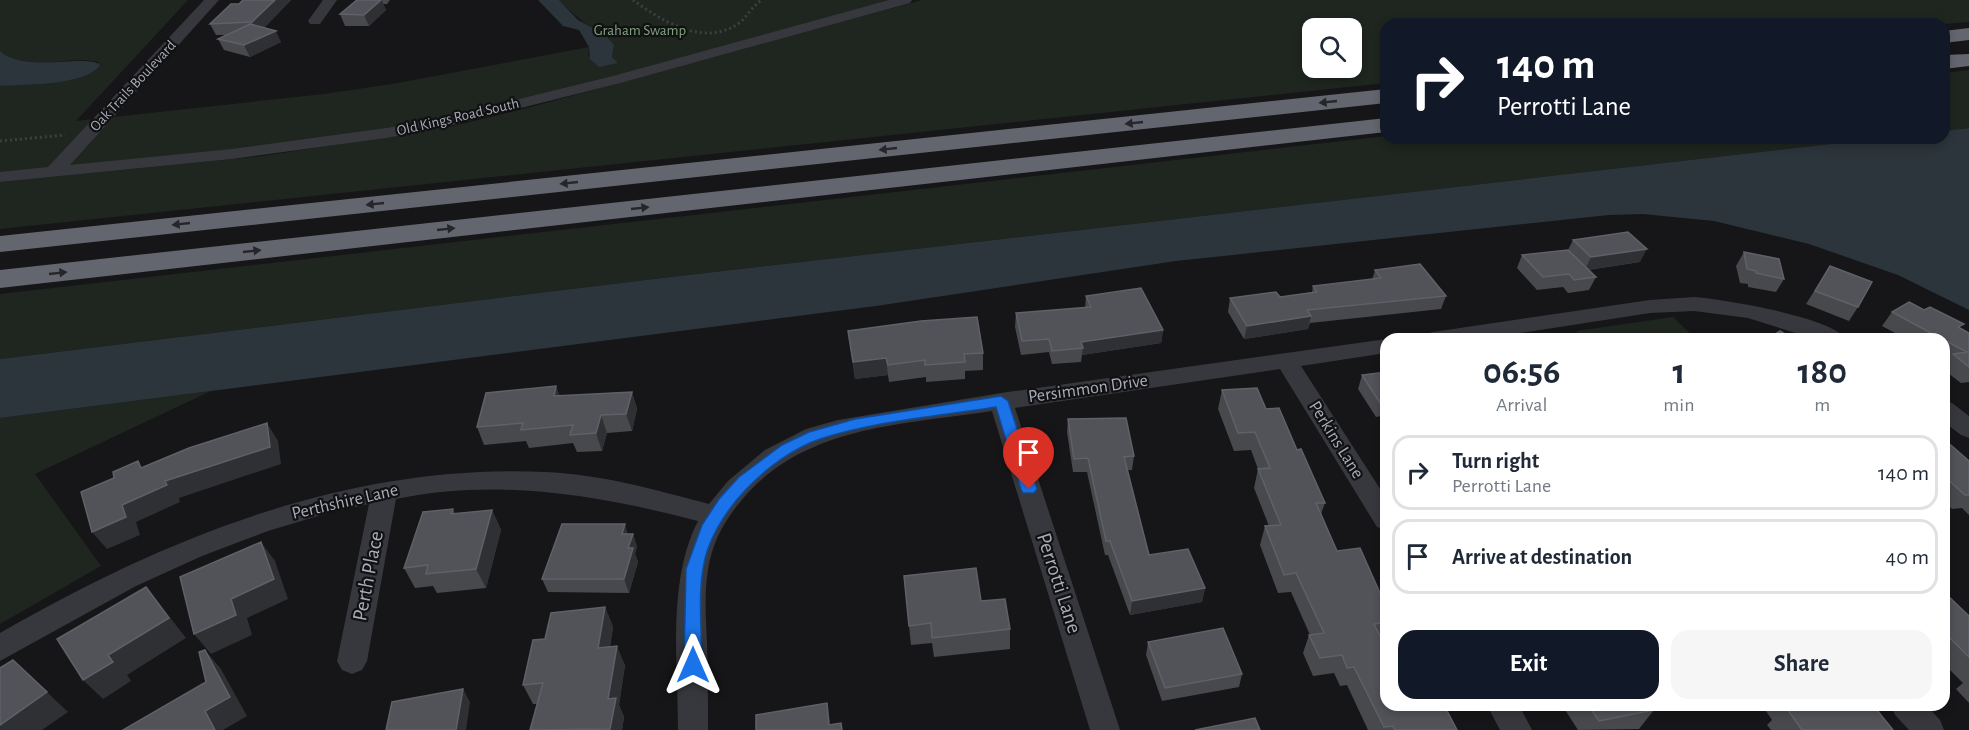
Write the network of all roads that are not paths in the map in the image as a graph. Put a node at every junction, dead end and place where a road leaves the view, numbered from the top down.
1 (212, 0) edge
2 (330, 0) edge
3 (905, 0) edge
4 (315, 21) dead end
5 (1969, 34) edge
6 (1950, 36) edge
7 (1969, 60) edge
8 (1950, 62) edge
9 (1380, 97) edge
10 (1380, 126) edge
11 (54, 171) junction
12 (0, 177) edge
13 (0, 244) edge
14 (0, 279) edge
15 (1548, 322) junction
16 (1474, 333) edge
17 (1558, 333) edge
18 (1817, 333) edge
19 (1380, 347) edge
20 (1287, 360) junction
21 (1001, 401) junction
22 (1950, 414) edge
23 (1969, 429) edge
24 (384, 492) junction
25 (1380, 510) edge
26 (715, 516) junction
27 (0, 648) edge
28 (352, 661) dead end
29 (1506, 711) edge
30 (1912, 711) edge
31 (693, 730) edge
32 (1106, 730) edge
33 (1517, 730) edge
34 (1929, 730) edge

1 - 11 street, Oak Trails Boulevard
2 - 4 street
3 - 11 street, Old Kings Road South
5 - 6 highway
7 - 8 highway
9 -> 13 highway
14 -> 10 highway
11 - 12 street, Old Kings Road South
15 - 16 street
15 - 17 street
15 - 18 street
19 - 20 street, Persimmon Drive
20 - 21 street, Persimmon Drive
20 - 25 street, Perkins Lane
21 - 26 street, Persimmon Drive
21 - 32 street, Perrotti Lane
22 - 23 street
24 - 26 street, Perthshire Lane
24 - 27 street, Perthshire Lane
24 - 28 street, Perth Place
26 - 31 street, Persimmon Drive
29 - 33 street
30 - 34 street

